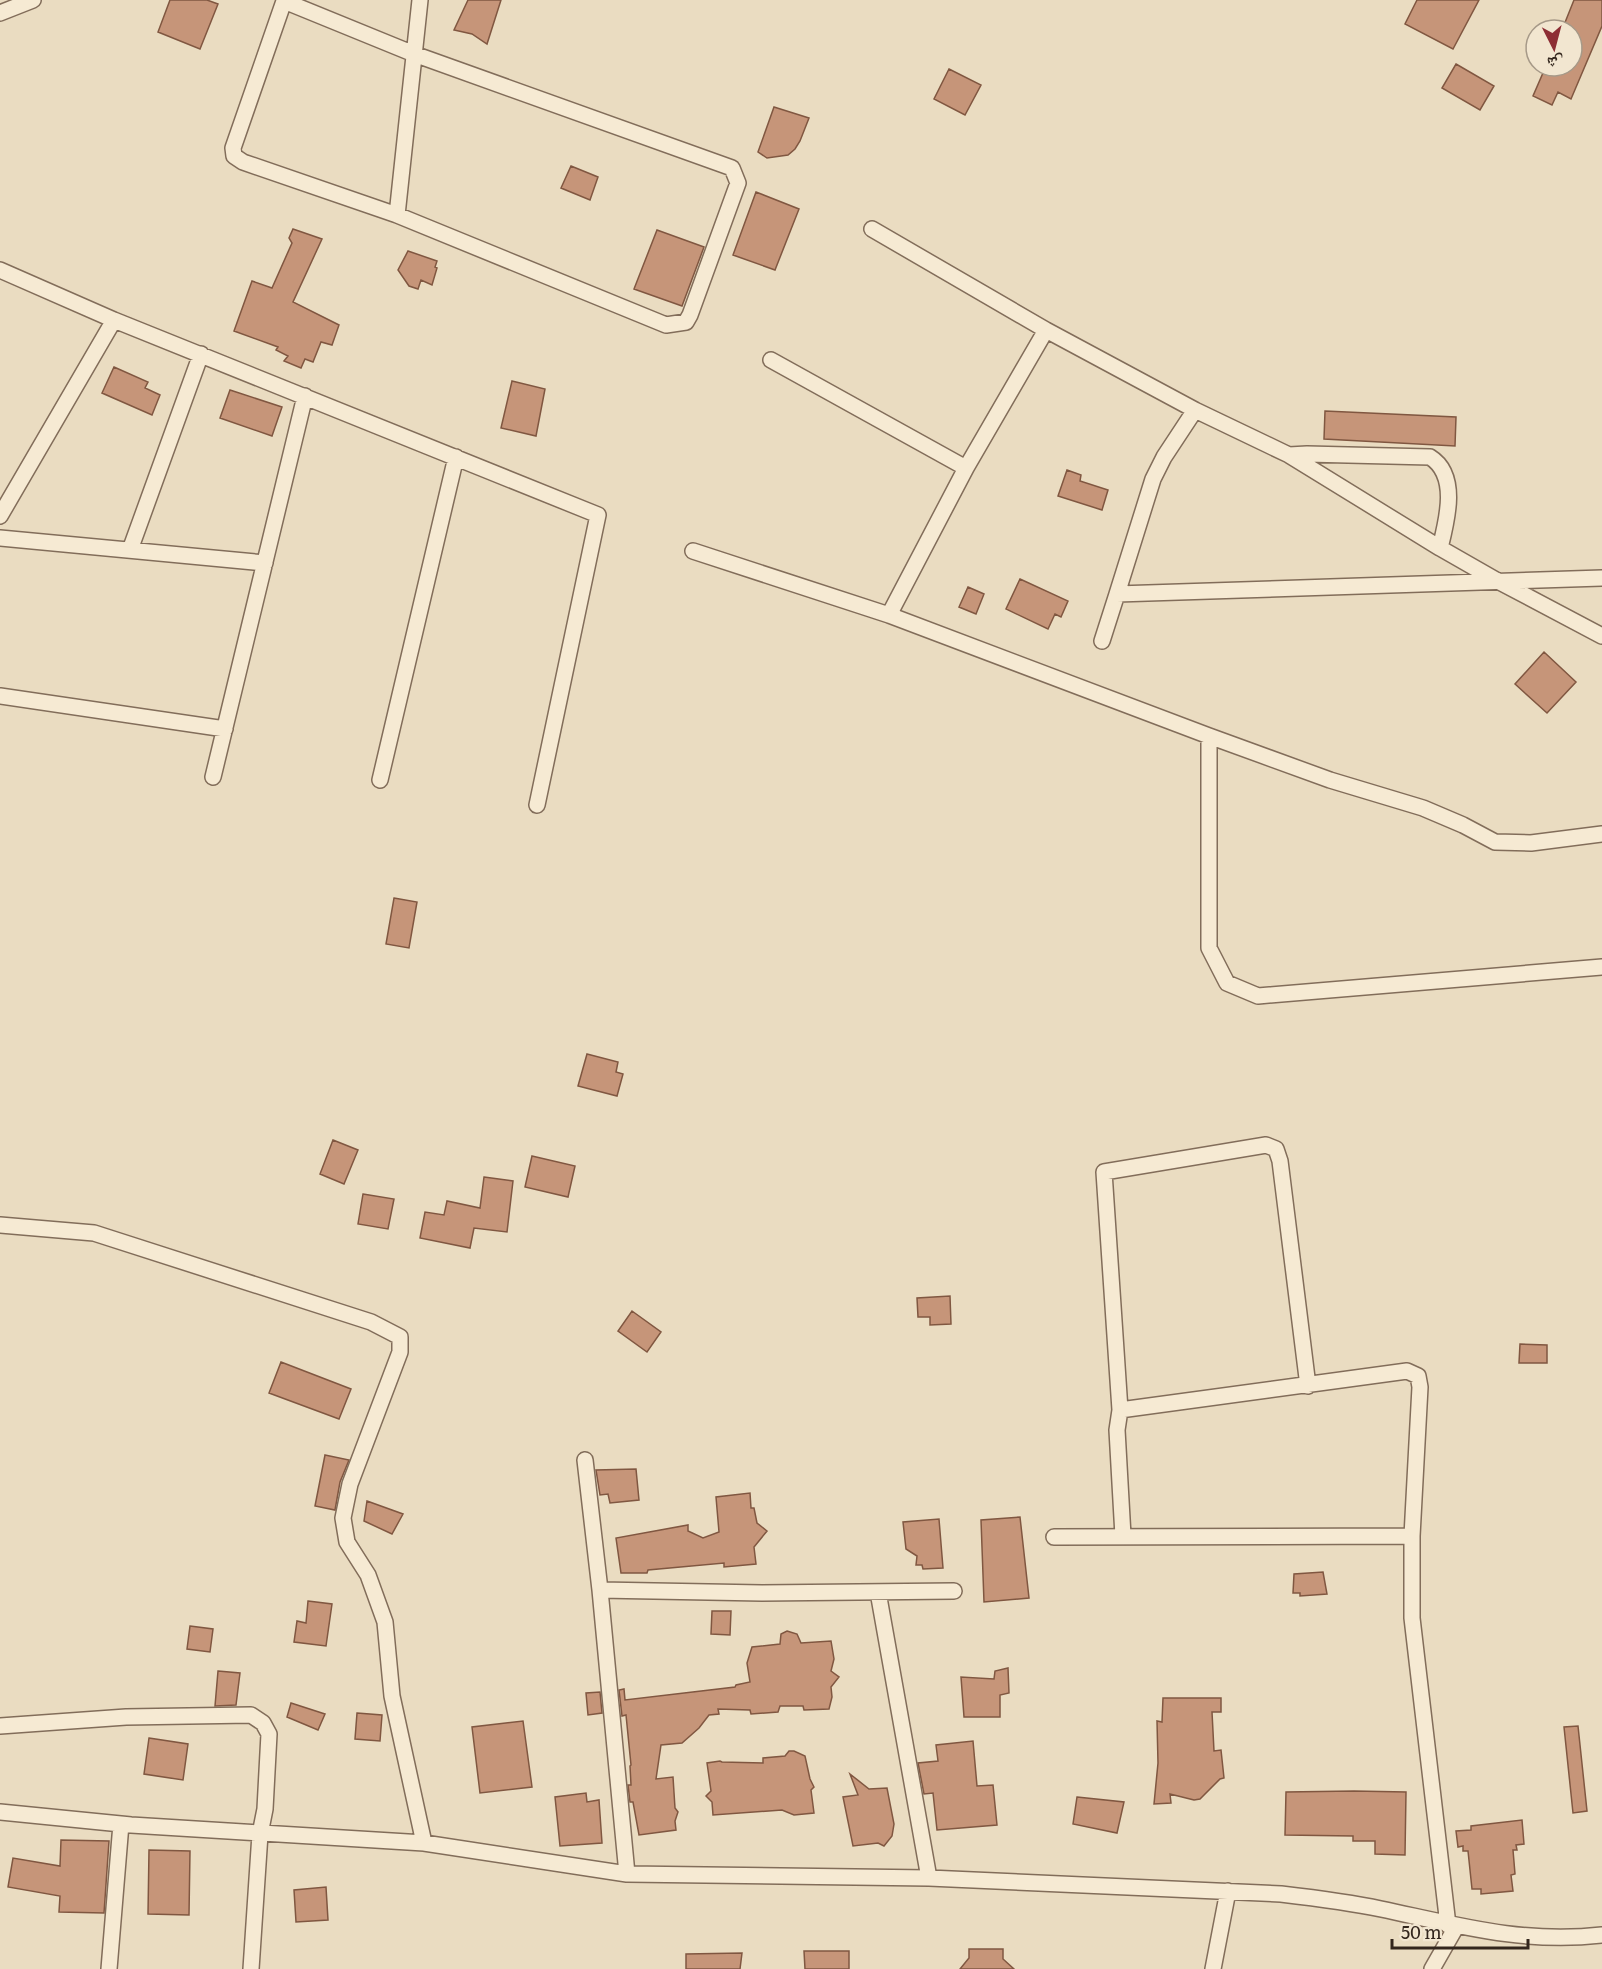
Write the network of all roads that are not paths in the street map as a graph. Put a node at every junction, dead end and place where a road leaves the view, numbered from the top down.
1 (33, 0) edge
2 (283, 0) edge
3 (420, 0) edge
4 (0, 13) edge
5 (414, 54) junction
6 (396, 215) junction
7 (872, 229) dead end
8 (0, 270) edge
9 (114, 320) junction
10 (1046, 330) junction
11 (201, 354) junction
12 (771, 360) dead end
13 (305, 396) junction
14 (1195, 410) junction
15 (1289, 455) junction
16 (456, 457) junction
17 (966, 468) junction
18 (0, 516) edge
19 (0, 538) edge
20 (1440, 548) junction
21 (130, 550) junction
22 (693, 551) dead end
23 (265, 563) junction
24 (1602, 578) edge
25 (1496, 580) junction
26 (1117, 594) junction
27 (889, 615) junction
28 (1602, 636) edge
29 (1102, 641) dead end
30 (0, 696) edge
31 (225, 729) junction
32 (1209, 736) junction
33 (213, 777) dead end
34 (380, 780) dead end
35 (537, 805) dead end
36 (1602, 834) edge
37 (1602, 967) edge
38 (0, 1225) edge
39 (1308, 1386) junction
40 (1120, 1410) junction
41 (585, 1460) dead end
42 (1123, 1536) junction
43 (1412, 1536) junction
44 (1054, 1537) dead end
45 (600, 1590) junction
46 (954, 1591) dead end
47 (878, 1592) junction
48 (0, 1726) edge
49 (0, 1812) edge
50 (121, 1824) junction
51 (260, 1834) junction
52 (424, 1843) junction
53 (627, 1874) junction
54 (929, 1878) junction
55 (1228, 1891) junction
56 (1452, 1926) junction
57 (1602, 1935) edge
58 (109, 1969) edge
59 (251, 1969) edge
60 (1213, 1969) edge
61 (1432, 1969) edge

1 - 4 street
2 - 5 street
2 - 6 street
3 - 5 street
5 - 6 street
5 - 6 street
7 - 10 street
8 - 9 street
9 - 11 street
9 - 18 street
10 - 14 street
10 - 17 street
11 - 13 street
11 - 21 street
12 - 17 street
13 - 16 street
13 - 23 street
14 - 15 street
14 - 26 street
15 - 20 street
15 - 20 street
16 - 34 street
16 - 35 street
17 - 27 street
19 - 21 street
20 - 25 street
21 - 23 street
22 - 27 street
23 - 31 street
24 - 25 street
25 - 26 street
25 - 28 street
26 - 29 street
27 - 32 street
30 - 31 street
31 - 33 street
32 - 36 street
32 - 37 street
38 - 52 street
39 - 40 street
39 - 40 street
39 - 43 street
40 - 42 street
41 - 45 street
42 - 43 street
42 - 44 street
43 - 56 street
45 - 47 street
45 - 53 street
46 - 47 street
47 - 54 street
48 - 51 street
49 - 50 street
50 - 51 street
50 - 58 street
51 - 52 street
51 - 59 street
52 - 53 street
53 - 54 street
54 - 55 street
55 - 56 street
55 - 60 street
56 - 57 street
56 - 61 street

